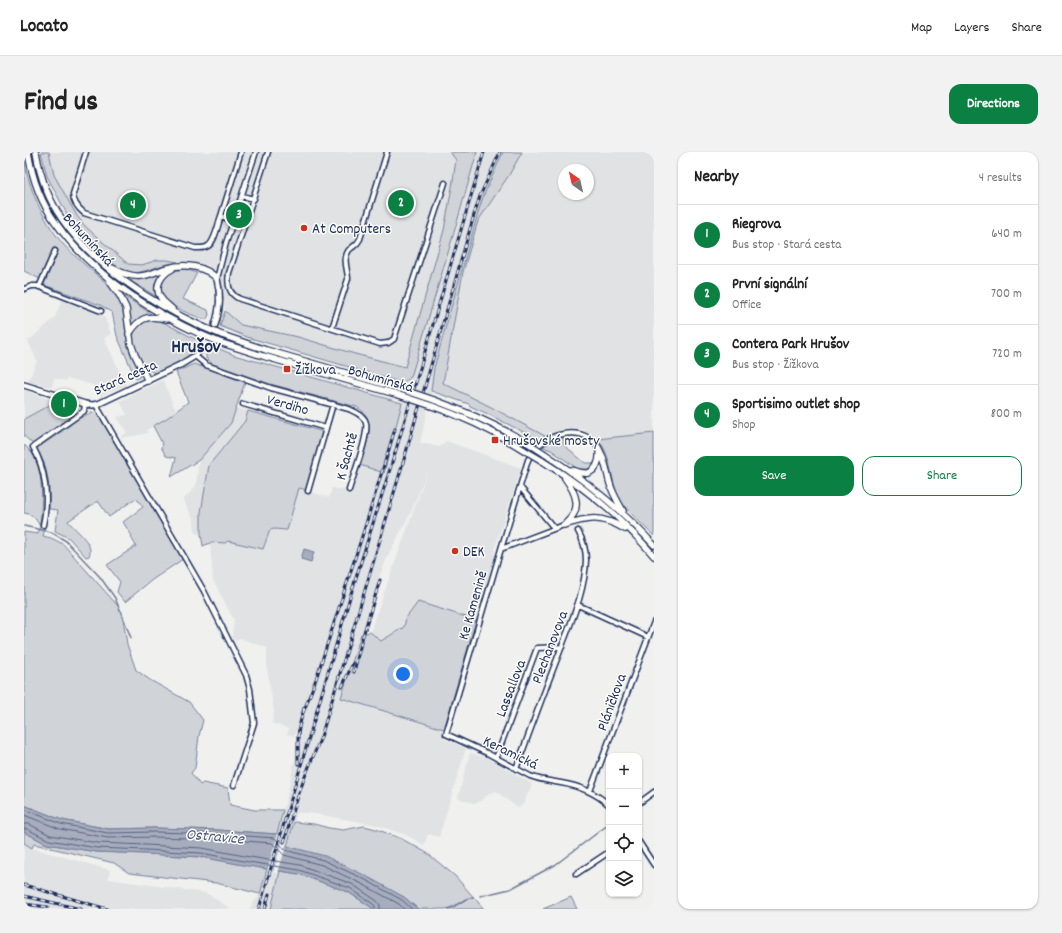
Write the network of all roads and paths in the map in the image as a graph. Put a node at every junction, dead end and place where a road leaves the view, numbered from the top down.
1 (28, 152) edge
2 (36, 152) edge
3 (86, 152) edge
4 (241, 152) edge
5 (256, 152) edge
6 (268, 152) edge
7 (388, 152) edge
8 (445, 183) dead end
9 (242, 196) junction
10 (254, 199) junction
11 (221, 216) junction
12 (233, 221) junction
13 (55, 251) dead end
14 (96, 257) junction
15 (178, 266) junction
16 (102, 273) junction
17 (217, 279) junction
18 (40, 287) junction
19 (24, 290) edge
20 (101, 311) dead end
21 (184, 318) junction
22 (181, 325) junction
23 (216, 325) dead end
24 (332, 328) junction
25 (129, 334) junction
26 (206, 343) dead end
27 (195, 356) junction
28 (148, 381) junction
29 (24, 385) edge
30 (400, 392) junction
31 (86, 404) junction
32 (243, 404) dead end
33 (333, 404) junction
34 (96, 405) junction
35 (326, 428) junction
36 (598, 447) junction
37 (562, 465) junction
38 (561, 473) junction
39 (520, 487) junction
40 (349, 490) dead end
41 (308, 491) dead end
42 (627, 518) junction
43 (44, 525) dead end
44 (564, 525) junction
45 (554, 528) junction
46 (578, 531) dead end
47 (634, 534) junction
48 (654, 545) edge
49 (501, 549) junction
50 (654, 556) edge
51 (578, 605) junction
52 (654, 622) edge
53 (648, 637) junction
54 (562, 647) junction
55 (446, 734) joint
56 (496, 758) junction
57 (516, 769) junction
58 (234, 785) dead end
59 (590, 791) junction
60 (654, 792) edge
61 (642, 801) edge
62 (606, 802) edge
63 (642, 847) edge
64 (606, 854) edge
65 (654, 865) edge
66 (576, 874) dead end

1 - 16 main road, Bohumínská
2 - 14 main road, Bohumínská
3 - 11 street
4 - 11 street
5 - 9 street
6 - 10 street
7 - 24 street
8 - 24 street
9 - 10 street
9 - 12 street
10 - 24 street
11 - 12 street
12 - 17 street
13 - 18 street
14 - 15 main road
14 - 21 main road, Bohumínská
15 - 17 main road
15 - 21 main road
16 - 22 main road, Bohumínská
16 - 25 main road
17 - 23 street
18 - 19 street
18 - 20 street
21 - 30 main road, Bohumínská, bridge
22 - 25 main road
22 - 30 main road, Bohumínská, bridge
25 - 28 main road
26 - 27 street, Stará cesta
27 - 28 street, Stará cesta
27 - 33 street, K Šachtě
28 - 34 street, Stará cesta
29 - 31 street, Stará cesta
30 - 37 main road, Bohumínská, bridge
30 - 38 main road, Bohumínská, bridge
31 - 34 street, Stará cesta
31 - 43 street
32 - 35 street, Verdiho
33 - 35 street, Verdiho
33 - 40 street, K Šachtě
34 - 58 street
35 - 41 street, Verdiho
36 - 37 main road
36 - 39 street, Ke Kamenině
36 - 42 main road
37 - 42 main road, Bohumínská
38 - 44 main road
38 - 47 main road, Bohumínská
39 - 45 street
39 - 49 street, Ke Kamenině
42 - 48 main road, Bohumínská
44 - 45 street
44 - 47 main road
45 - 49 street
46 - 51 street, Plechanovova
47 - 50 main road, Bohumínská
49 - 55 street, Ke Kamenině
51 - 53 street
51 - 54 street, Plechanovova
52 - 53 street, Pláničkova
53 - 59 street, Pláničkova
54 - 56 street, Lassallova
54 - 57 street, Plechanovova
55 - 56 street, Keramická
56 - 57 street, Keramická
57 - 59 street, Keramická
59 - 62 street, Keramická
60 - 61 street
63 - 65 street
64 - 66 street

